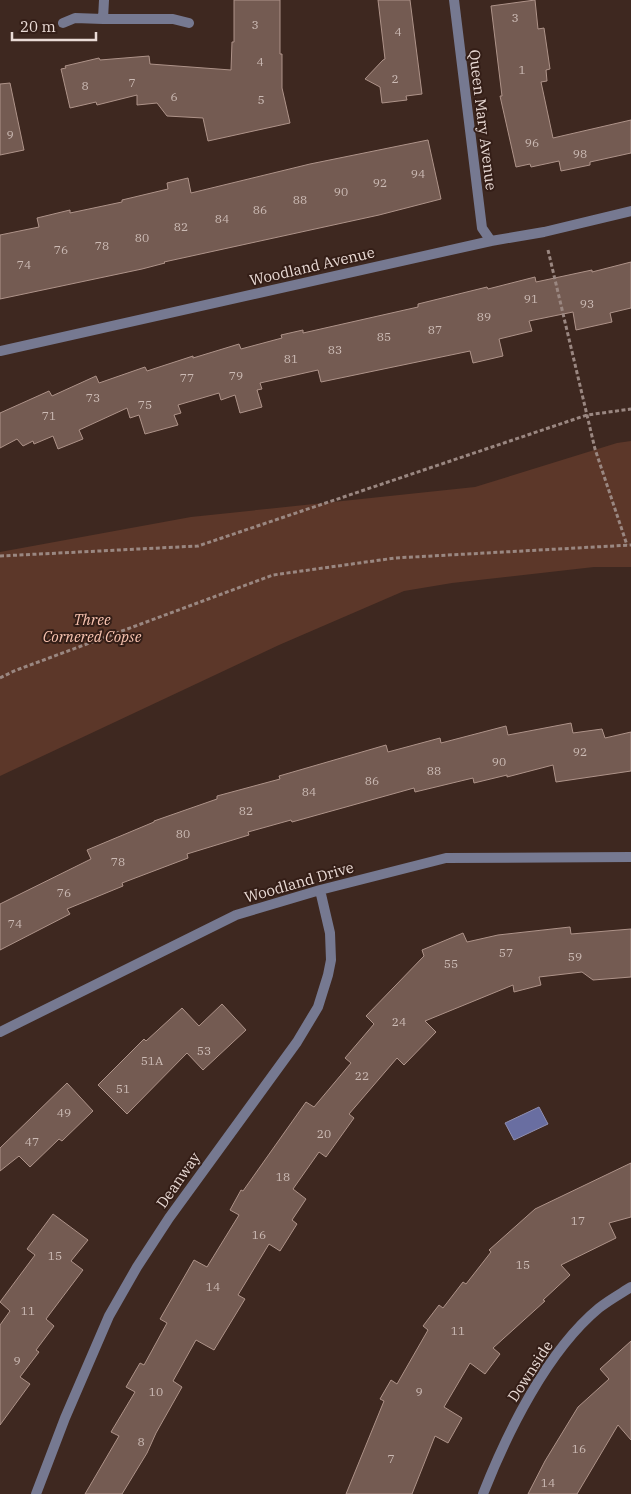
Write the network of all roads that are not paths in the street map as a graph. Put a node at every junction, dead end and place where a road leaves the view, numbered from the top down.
1 (104, 0) edge
2 (454, 0) edge
3 (103, 18) junction
4 (63, 23) dead end
5 (188, 23) dead end
6 (631, 211) edge
7 (491, 241) junction
8 (0, 351) edge
9 (631, 857) edge
10 (320, 890) junction
11 (0, 1032) edge
12 (631, 1287) edge
13 (36, 1494) edge
14 (483, 1494) edge

1 - 3 street
2 - 7 street, Queen Mary Avenue
3 - 4 street
3 - 5 street
6 - 7 street, Woodland Avenue
7 - 8 street, Woodland Avenue
9 - 10 street, Woodland Drive
10 - 11 street, Woodland Drive
10 - 13 street, Deanway
12 - 14 street, Downside

